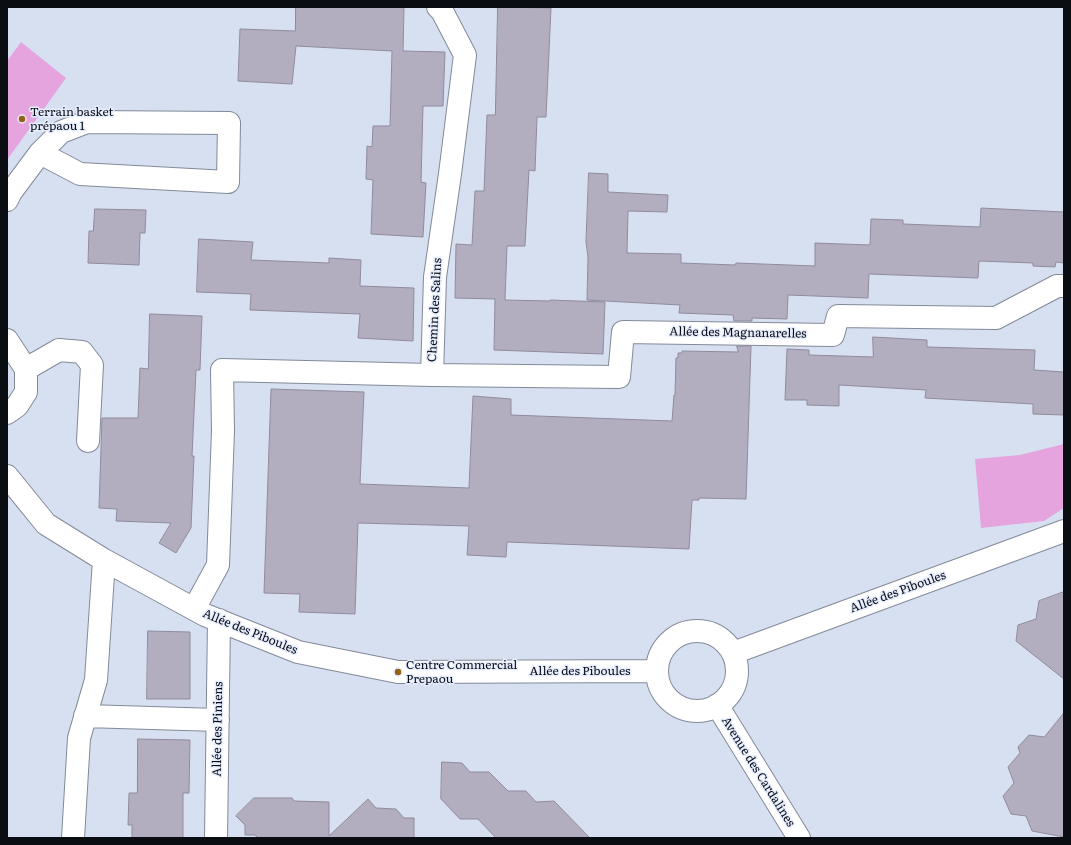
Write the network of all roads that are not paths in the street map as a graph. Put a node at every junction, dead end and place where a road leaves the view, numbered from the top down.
1 (438, 7) edge
2 (40, 153) junction
3 (7, 200) edge
4 (1064, 286) edge
5 (7, 340) edge
6 (26, 370) junction
7 (432, 375) junction
8 (7, 413) edge
9 (88, 441) dead end
10 (7, 476) edge
11 (1064, 531) edge
12 (104, 560) junction
13 (194, 608) junction
14 (219, 620) junction
15 (733, 653) junction
16 (656, 671) junction
17 (717, 705) junction
18 (85, 716) junction
19 (218, 720) junction
20 (73, 838) edge
21 (216, 838) edge
22 (799, 838) edge

1 - 7 street, Chemin des Salins
2 - 2 street
2 - 3 street
4 - 7 street, Allée des Magnanarelles
5 - 6 street
6 - 8 street
6 - 9 street
7 - 13 street, Chemin des Salins
10 - 12 street, Allée des Piboules
11 - 15 street, Allée des Piboules
12 - 13 street, Allée des Piboules
12 - 18 street
13 - 14 street, Allée des Piboules
14 - 16 street, Allée des Piboules
14 - 19 street, Allée des Piniens
15 - 16 street
15 - 17 street
16 - 17 street
17 - 22 street, Avenue des Cardalines
18 - 19 street
18 - 20 street
19 - 21 street, Allée des Piniens

